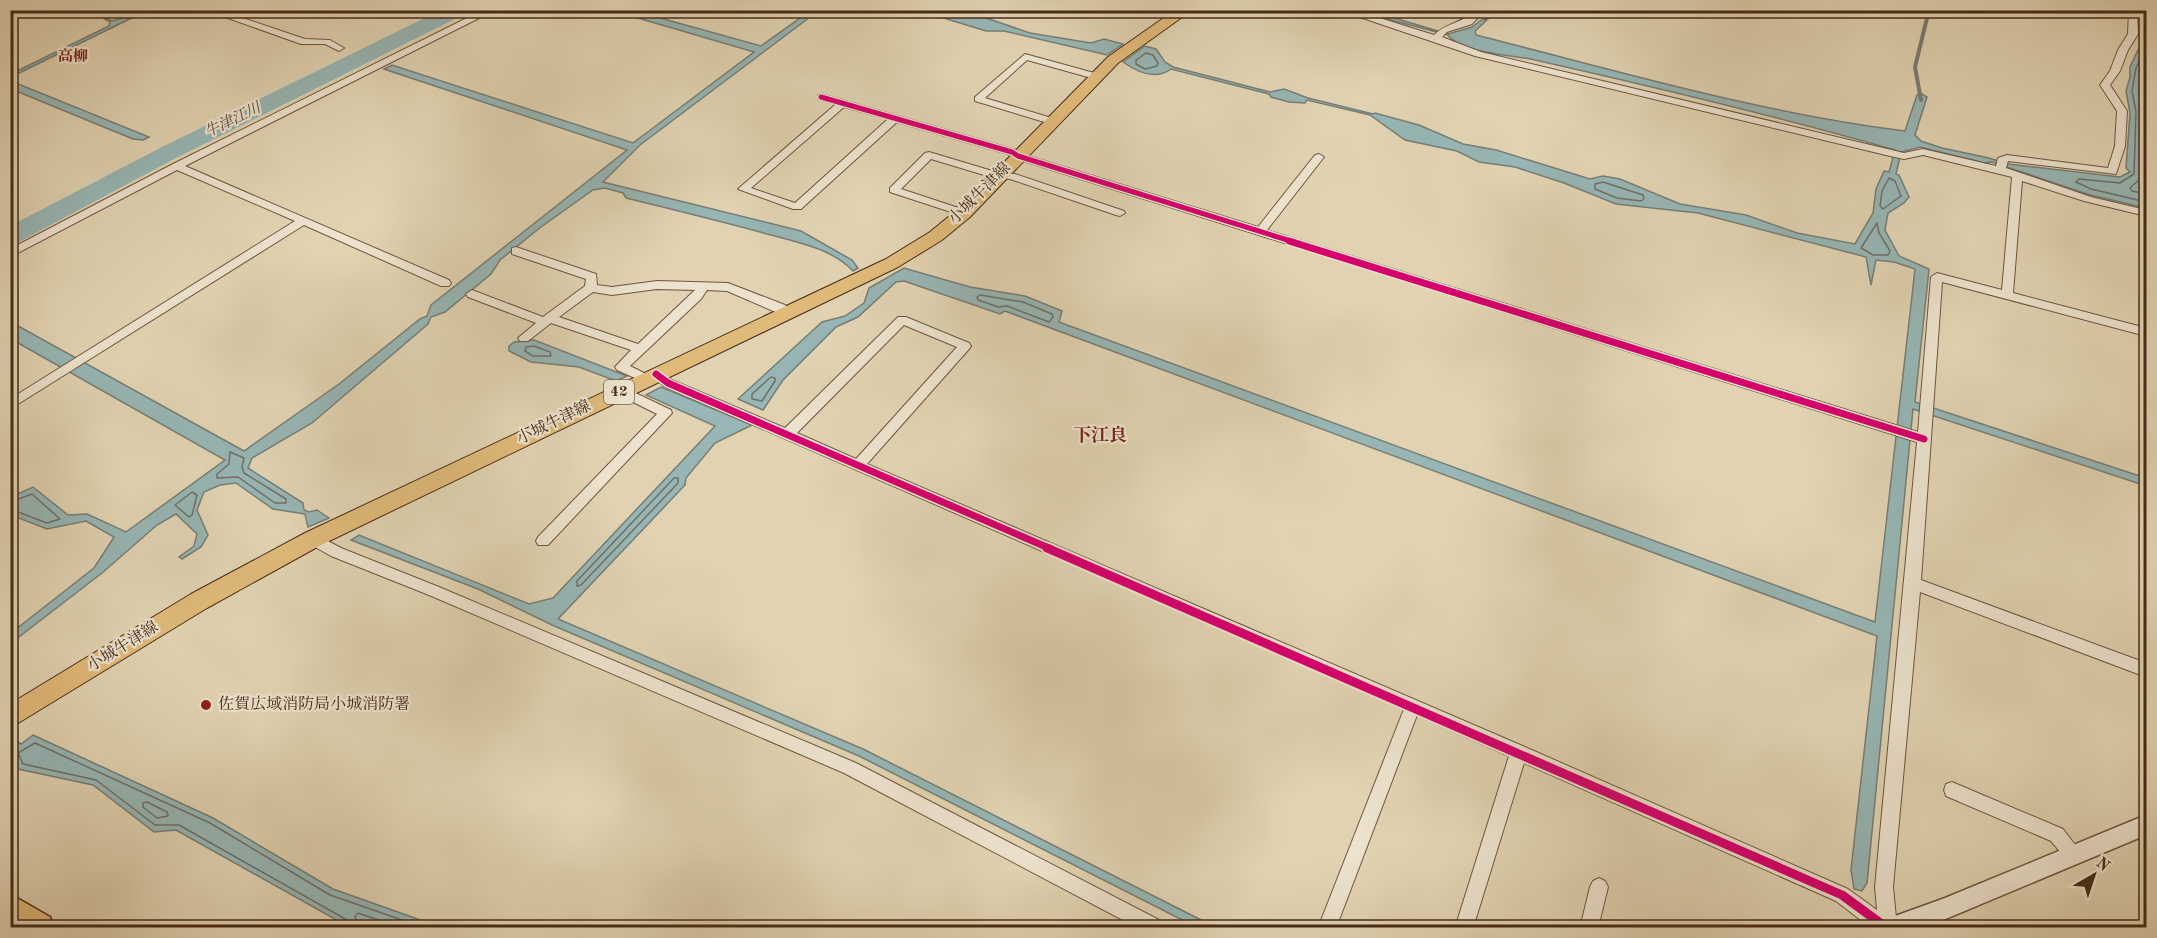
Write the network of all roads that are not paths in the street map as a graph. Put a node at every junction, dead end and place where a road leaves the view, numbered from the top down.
1 (19, 10) edge
2 (209, 10) edge
3 (491, 10) edge
4 (1185, 10) edge
5 (1343, 10) edge
6 (1481, 10) edge
7 (2133, 10) edge
8 (10, 14) edge
9 (1440, 35) junction
10 (339, 48) dead end
11 (1095, 76) junction
12 (821, 97) dead end
13 (843, 104) junction
14 (894, 119) junction
15 (1051, 122) junction
16 (1018, 156) junction
17 (1319, 157) dead end
18 (2000, 165) junction
19 (177, 166) junction
20 (2017, 176) junction
21 (998, 177) junction
22 (964, 213) junction
23 (1120, 213) dead end
24 (2146, 213) edge
25 (303, 221) junction
26 (1260, 232) junction
27 (516, 251) dead end
28 (10, 254) edge
29 (445, 283) dead end
30 (703, 287) junction
31 (591, 288) junction
32 (472, 294) dead end
33 (2007, 295) junction
34 (787, 313) junction
35 (548, 320) junction
36 (2146, 332) edge
37 (524, 338) dead end
38 (640, 349) junction
39 (651, 377) junction
40 (621, 391) junction
41 (10, 405) edge
42 (788, 434) junction
43 (1924, 439) junction
44 (859, 464) junction
45 (313, 539) junction
46 (543, 541) dead end
47 (1913, 583) junction
48 (2146, 670) edge
49 (1413, 706) junction
50 (10, 717) edge
51 (1519, 752) junction
52 (1952, 790) dead end
53 (2146, 825) edge
54 (2073, 854) junction
55 (1599, 887) dead end
56 (10, 909) edge
57 (39, 927) edge
58 (1157, 927) edge
59 (1328, 927) edge
60 (1464, 927) edge
61 (1589, 927) edge
62 (1889, 927) edge

1 - 8 street
2 - 10 street
3 - 19 street
4 - 11 main road, 小城牛津線 / 42
5 - 9 street
6 - 9 street
7 - 18 street
9 - 18 street
11 - 15 main road, 小城牛津線 / 42
11 - 15 street
12 - 13 street
13 - 14 street
13 - 14 street
14 - 16 street
15 - 16 main road, 小城牛津線 / 42
16 - 21 main road, 小城牛津線 / 42
16 - 26 street
17 - 26 street
18 - 20 street
19 - 25 street
19 - 28 street
20 - 24 street
20 - 33 street
21 - 22 main road, 小城牛津線 / 42
21 - 22 street
21 - 23 street
22 - 34 main road, 小城牛津線 / 42
25 - 29 street
25 - 41 street
26 - 43 street
27 - 31 street
30 - 31 street
30 - 34 street
30 - 38 street
31 - 35 street
32 - 35 street
33 - 36 street
33 - 43 street
34 - 39 main road, 小城牛津線 / 42
35 - 37 street
35 - 38 street
38 - 39 street
39 - 40 main road, 小城牛津線 / 42
39 - 42 street
40 - 45 main road, 小城牛津線 / 42
40 - 46 street
42 - 44 street
42 - 44 street
43 - 47 street
44 - 49 street
45 - 50 main road, 小城牛津線 / 42
45 - 58 street
47 - 48 street
47 - 62 street
49 - 51 street
49 - 59 street
51 - 60 street
51 - 62 street
52 - 54 street
53 - 54 street
54 - 62 street
55 - 61 street
56 - 57 highway

